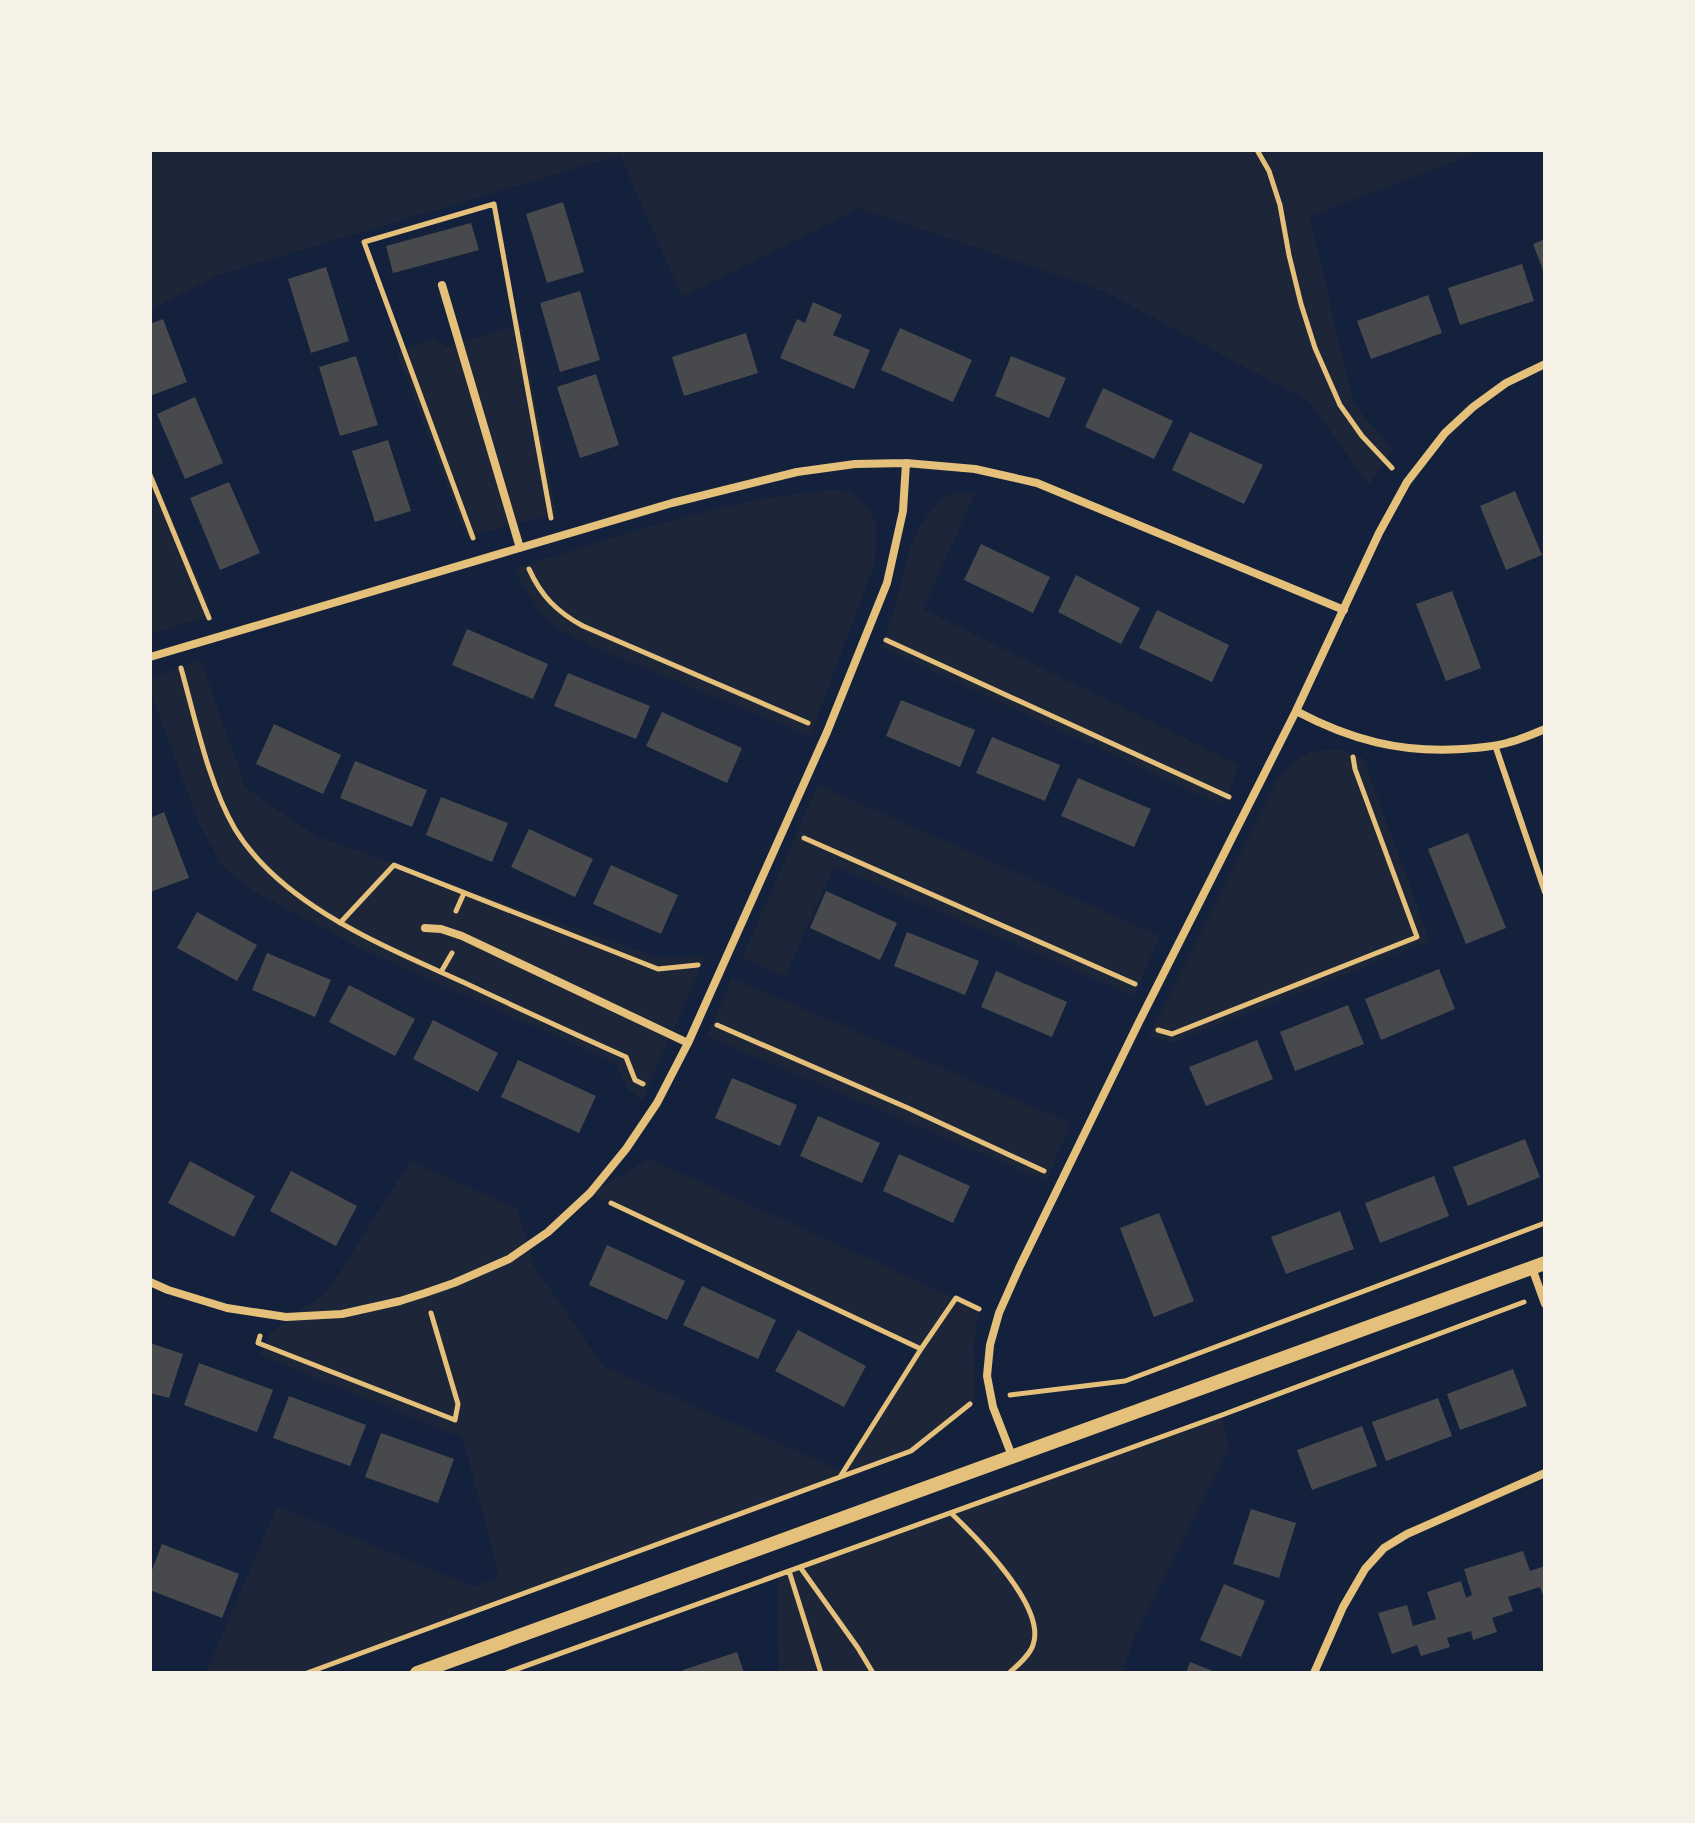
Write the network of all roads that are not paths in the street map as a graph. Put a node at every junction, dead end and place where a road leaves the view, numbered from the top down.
1 (442, 285) dead end
2 (1545, 364) edge
3 (906, 463) junction
4 (520, 548) junction
5 (1344, 610) junction
6 (151, 654) edge
7 (1296, 711) junction
8 (1545, 729) edge
9 (1495, 745) junction
10 (1545, 892) edge
11 (425, 928) dead end
12 (688, 1043) junction
13 (1538, 1265) edge
14 (150, 1282) edge
15 (1543, 1299) edge
16 (1012, 1456) junction
17 (1545, 1473) edge
18 (417, 1673) edge
19 (1314, 1673) edge

1 - 4 street
2 - 5 street
3 - 4 street
3 - 5 street
3 - 12 street
4 - 6 street
5 - 7 street
7 - 9 street
7 - 16 street
8 - 9 street
9 - 10 lane
11 - 12 street
12 - 14 street
13 - 15 street
13 - 16 street
16 - 18 street
17 - 19 street

